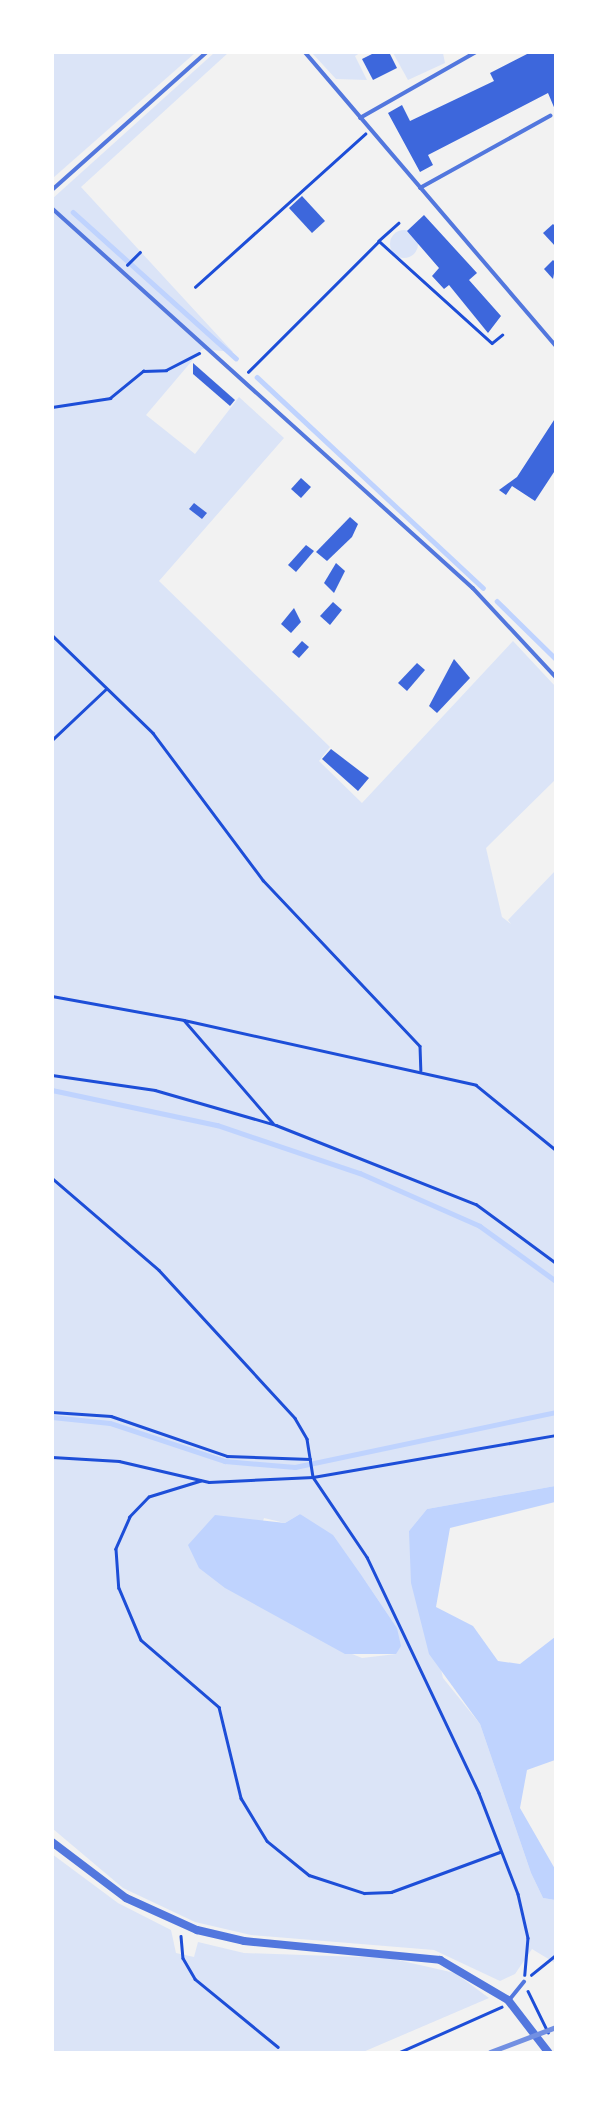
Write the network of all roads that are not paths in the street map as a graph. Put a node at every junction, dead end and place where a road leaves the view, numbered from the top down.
1 (207, 52) edge
2 (305, 52) edge
3 (476, 52) edge
4 (550, 116) dead end
5 (360, 118) junction
6 (420, 188) junction
7 (52, 190) edge
8 (52, 208) edge
9 (555, 346) edge
10 (555, 677) edge
11 (52, 1842) edge
12 (524, 1982) road end
13 (508, 2000) junction
14 (546, 2050) edge

1 - 7 lane
2 - 5 lane
3 - 5 lane
4 - 6 lane
5 - 6 lane
6 - 9 lane
8 - 10 lane
11 - 13 street
12 - 13 lane
13 - 14 street

